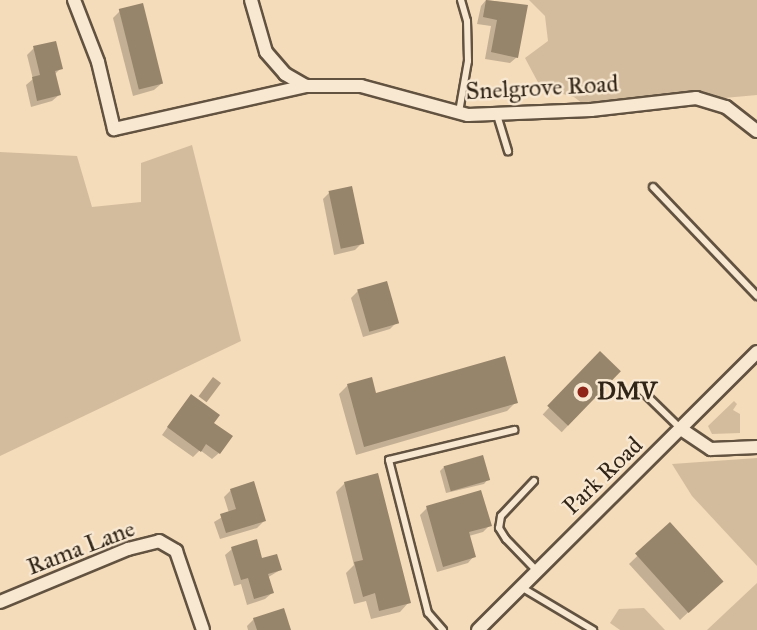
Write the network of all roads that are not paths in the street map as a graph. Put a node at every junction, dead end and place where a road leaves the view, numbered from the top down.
1 (74, 0) edge
2 (251, 0) edge
3 (461, 0) edge
4 (306, 86) junction
5 (458, 114) junction
6 (497, 115) junction
7 (757, 131) edge
8 (508, 151) dead end
9 (653, 187) dead end
10 (757, 296) edge
11 (757, 352) edge
12 (640, 389) dead end
13 (681, 429) junction
14 (514, 430) dead end
15 (757, 447) edge
16 (534, 481) dead end
17 (537, 571) junction
18 (521, 587) junction
19 (0, 602) edge
20 (203, 630) edge
21 (443, 630) edge
22 (478, 630) edge
23 (593, 630) edge

1 - 4 street, Snelgrove Road
2 - 4 street
3 - 5 lane
4 - 5 street, Snelgrove Road
5 - 6 street, Snelgrove Road
6 - 7 street, Snelgrove Road
6 - 8 lane
9 - 10 lane
11 - 13 street, Park Road
12 - 13 lane
13 - 15 street
13 - 17 street, Park Road
14 - 21 lane
16 - 17 lane
17 - 18 street, Park Road
18 - 22 street, Park Road
18 - 23 lane
19 - 20 street, Rama Lane

